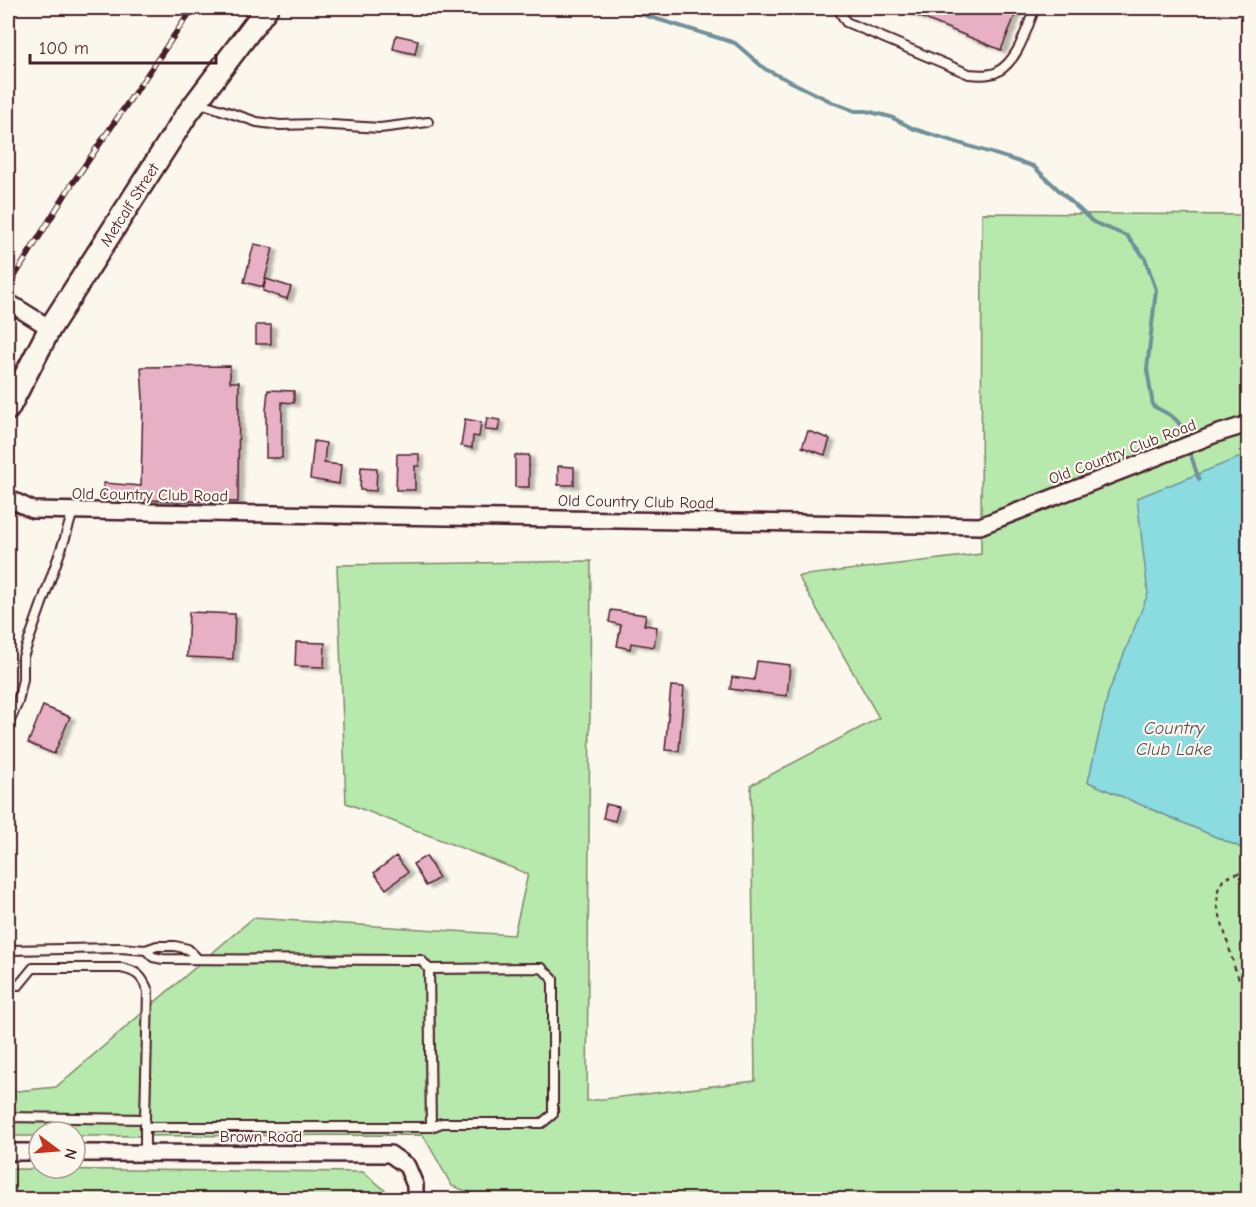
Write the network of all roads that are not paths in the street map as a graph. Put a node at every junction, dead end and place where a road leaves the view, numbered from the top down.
1 (267, 8) edge
2 (840, 8) edge
3 (1035, 8) edge
4 (197, 102) junction
5 (428, 122) dead end
6 (8, 302) edge
7 (50, 328) junction
8 (8, 409) edge
9 (1248, 424) edge
10 (8, 498) edge
11 (73, 511) junction
12 (8, 725) edge
13 (8, 950) edge
14 (146, 950) junction
15 (198, 960) junction
16 (429, 969) junction
17 (8, 985) edge
18 (8, 1117) edge
19 (145, 1123) junction
20 (431, 1127) junction
21 (8, 1152) edge
22 (27, 1152) edge
23 (87, 1153) edge
24 (145, 1153) junction
25 (415, 1200) edge

1 - 4 street, Metcalf Street
2 - 3 lane
4 - 5 lane
4 - 7 street, Metcalf Street
6 - 7 street
7 - 8 street, Metcalf Street
9 - 11 street, Old Country Club Road
10 - 11 street, Old Country Club Road
11 - 12 lane
13 - 14 lane
14 - 15 lane
14 - 15 lane
15 - 16 lane
16 - 20 lane
16 - 20 lane
17 - 19 lane
18 - 19 lane
19 - 20 lane
19 - 24 lane
21 - 22 street
23 - 24 street, Brown Road
24 - 25 street, Brown Road

